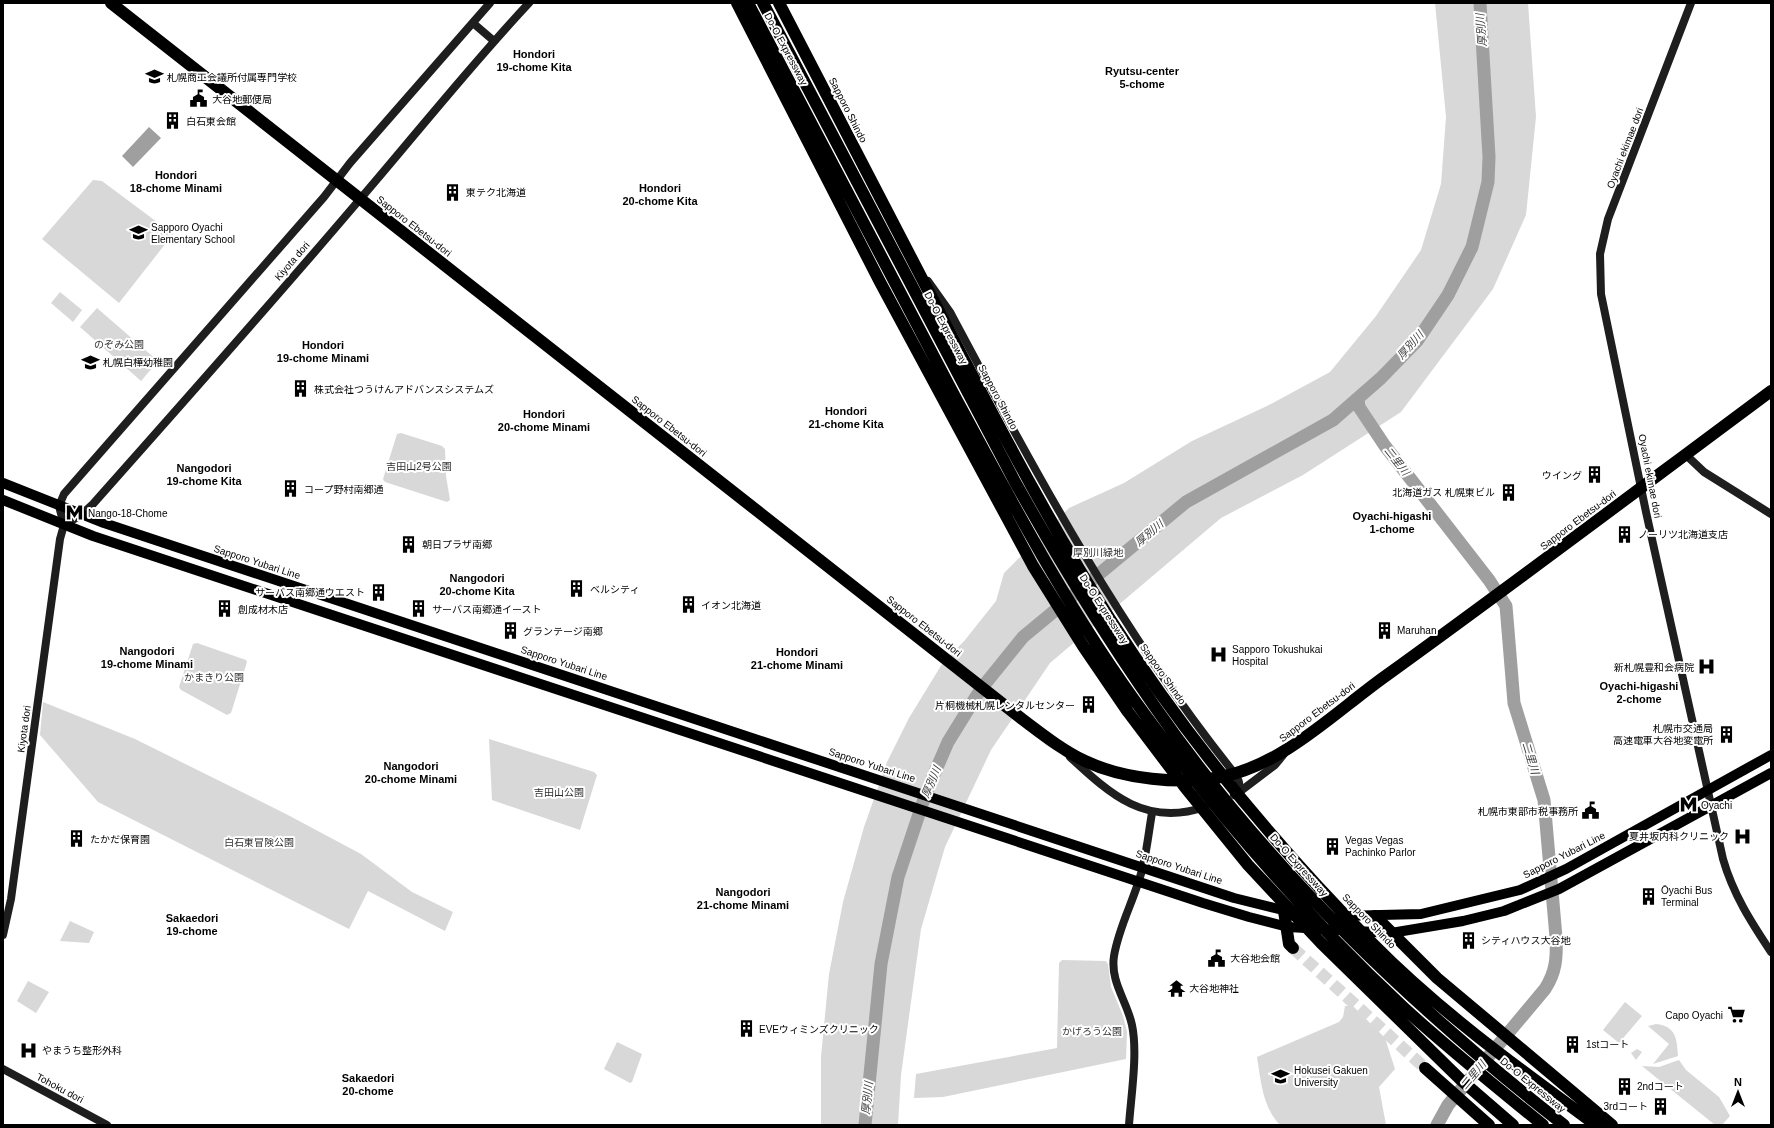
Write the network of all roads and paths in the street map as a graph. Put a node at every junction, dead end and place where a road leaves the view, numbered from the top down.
1 (111, 3) edge
2 (490, 3) edge
3 (529, 3) edge
4 (737, 3) edge
5 (748, 3) edge
6 (763, 3) edge
7 (779, 3) edge
8 (1691, 3) edge
9 (473, 23) junction
10 (494, 41) junction
11 (337, 180) junction
12 (360, 199) junction
13 (907, 250) junction
14 (1771, 390) edge
15 (1685, 454) junction
16 (3, 483) edge
17 (1642, 488) junction
18 (3, 500) edge
19 (59, 506) junction
20 (1771, 514) edge
21 (81, 515) junction
22 (64, 525) junction
23 (1058, 746) junction
24 (1287, 750) junction
25 (1771, 755) edge
26 (1771, 773) edge
27 (1236, 774) junction
28 (1708, 790) junction
29 (1238, 793) junction
30 (1711, 806) junction
31 (1152, 813) junction
32 (1143, 868) junction
33 (1138, 881) junction
34 (1284, 911) junction
35 (1375, 916) junction
36 (1286, 926) junction
37 (1391, 933) junction
38 (3, 935) edge
39 (1293, 948) tunnel mouth
40 (1771, 952) edge
41 (1447, 1038) junction
42 (1425, 1068) tunnel mouth
43 (3, 1069) edge
44 (1522, 1100) junction
45 (107, 1125) edge
46 (1129, 1125) edge
47 (1489, 1125) edge
48 (1513, 1125) edge
49 (1543, 1125) edge
50 (1564, 1125) edge
51 (1596, 1125) edge
52 (1612, 1125) edge

1 - 11 highway, Sapporo Ebetsu-dori
2 - 9 street, Kiyota dori
3 - 10 street, Kiyota dori
4 - 48 highway
5 - 41 highway, Do-O Expressway
6 - 41 highway, Do-O Expressway
7 - 13 highway, Sapporo Shindo
8 - 17 street, Oyachi ekimae dori
9 - 10 street
9 - 11 street, Kiyota dori
10 - 12 street, Kiyota dori
11 - 12 highway, Sapporo Ebetsu-dori
11 - 19 street, Kiyota dori
12 - 21 street, Kiyota dori
12 - 23 highway, Sapporo Ebetsu-dori
13 - 27 street
13 - 51 highway, Sapporo Shindo
14 - 15 highway, Sapporo Ebetsu-dori
15 - 17 highway, Sapporo Ebetsu-dori
15 - 20 street
16 - 19 main road, Sapporo Yubari Line
17 - 24 highway, Sapporo Ebetsu-dori
17 - 28 street, Oyachi ekimae dori
18 - 22 main road
19 - 21 main road, Sapporo Yubari Line
19 - 22 street, Kiyota dori
21 - 22 street, Kiyota dori
21 - 32 main road, Sapporo Yubari Line
22 - 33 main road
22 - 38 street, Kiyota dori
23 - 27 highway, Sapporo Ebetsu-dori
23 - 31 street
24 - 27 highway, Sapporo Ebetsu-dori
24 - 29 street
25 - 28 main road, Sapporo Yubari Line
26 - 30 main road
27 - 29 street
28 - 30 street, Oyachi ekimae dori
28 - 35 main road, Sapporo Yubari Line
29 - 31 street
30 - 37 main road
30 - 40 street, Oyachi ekimae dori
31 - 32 street
32 - 33 street
32 - 34 main road, Sapporo Yubari Line
33 - 36 main road
33 - 46 street
34 - 35 main road, Sapporo Yubari Line
34 - 36 highway
35 - 37 highway
36 - 37 main road
36 - 39 highway
37 - 52 highway
41 - 44 highway, Do-O Expressway
42 - 47 highway
43 - 45 street, Tohoku dori
44 - 49 highway, Do-O Expressway
44 - 50 highway, Do-O Expressway

